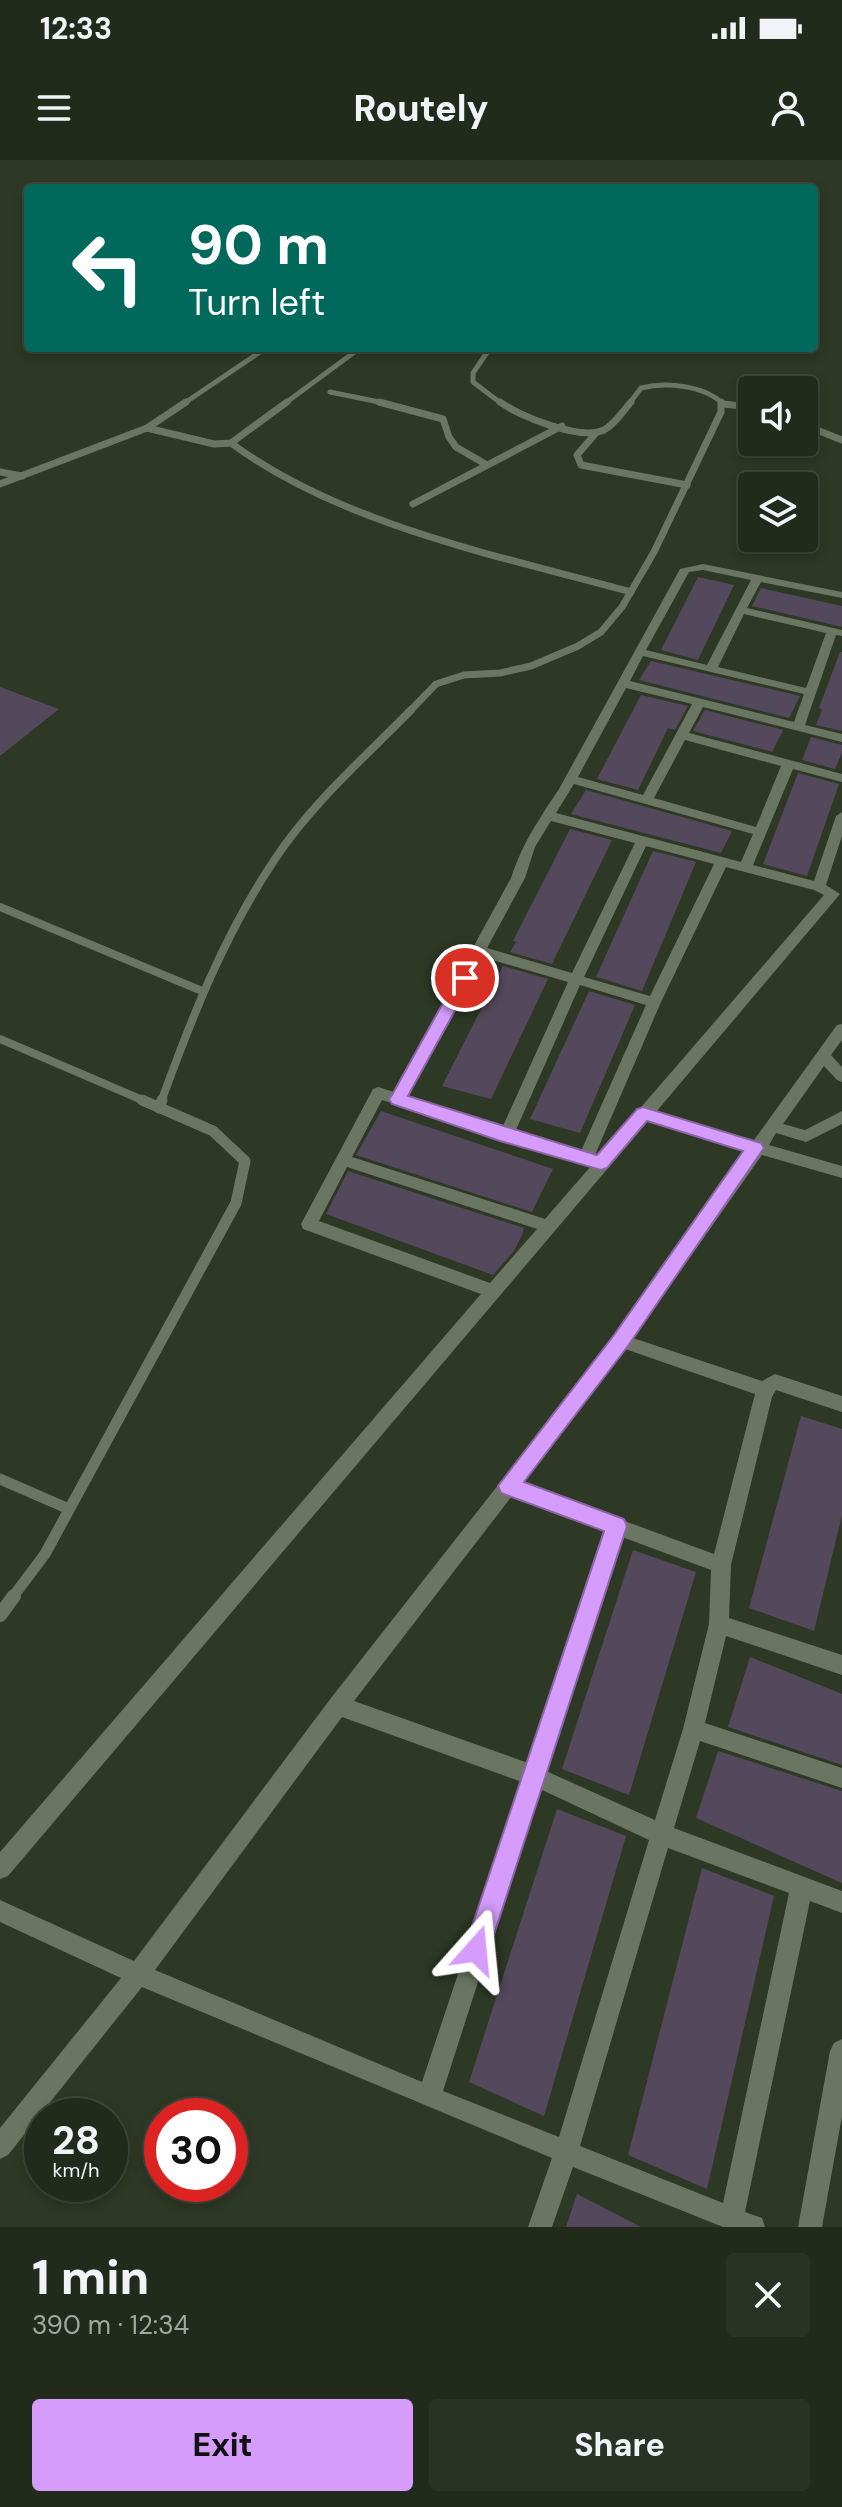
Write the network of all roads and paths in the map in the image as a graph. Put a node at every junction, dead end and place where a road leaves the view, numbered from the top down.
1 (260, 352) edge
2 (355, 352) edge
3 (487, 352) edge
4 (330, 392) dead end
5 (723, 404) junction
6 (738, 406) edge
7 (562, 426) junction
8 (147, 428) junction
9 (818, 431) edge
10 (596, 433) junction
11 (842, 440) edge
12 (231, 443) junction
13 (487, 465) junction
14 (0, 472) edge
15 (22, 476) junction
16 (0, 484) edge
17 (687, 485) junction
18 (413, 504) dead end
19 (757, 578) junction
20 (631, 592) junction
21 (842, 595) edge
22 (741, 610) junction
23 (837, 632) edge
24 (639, 652) junction
25 (711, 669) junction
26 (622, 683) junction
27 (810, 692) junction
28 (699, 703) junction
29 (798, 727) junction
30 (681, 735) junction
31 (842, 738) edge
32 (789, 762) junction
33 (842, 778) edge
34 (571, 779) junction
35 (647, 799) junction
36 (546, 815) junction
37 (842, 816) edge
38 (760, 832) junction
39 (642, 841) junction
40 (722, 861) junction
41 (746, 867) junction
42 (831, 889) edge
43 (0, 907) edge
44 (480, 951) junction
45 (576, 979) junction
46 (202, 991) junction
47 (654, 1002) junction
48 (842, 1029) edge
49 (0, 1039) edge
50 (823, 1056) junction
51 (842, 1076) edge
52 (398, 1099) junction
53 (159, 1108) junction
54 (643, 1114) junction
55 (842, 1117) edge
56 (771, 1126) junction
57 (506, 1136) junction
58 (755, 1148) junction
59 (343, 1160) junction
60 (594, 1161) junction
61 (842, 1172) edge
62 (547, 1226) junction
63 (492, 1291) junction
64 (621, 1341) junction
65 (766, 1390) junction
66 (842, 1404) edge
67 (0, 1479) edge
68 (508, 1486) junction
69 (69, 1509) junction
70 (616, 1526) junction
71 (721, 1565) junction
72 (0, 1615) edge
73 (719, 1624) junction
74 (842, 1665) edge
75 (338, 1705) junction
76 (693, 1729) junction
77 (532, 1775) junction
78 (842, 1778) edge
79 (663, 1835) junction
80 (0, 1868) edge
81 (802, 1885) junction
82 (842, 1902) edge
83 (0, 1911) edge
84 (138, 1974) junction
85 (842, 2051) edge
86 (429, 2097) junction
87 (0, 2147) edge
88 (567, 2151) junction
89 (743, 2222) edge
90 (540, 2227) edge
91 (810, 2227) edge

1 - 8 lane
2 - 12 lane
3 - 7 lane
4 - 13 lane
5 - 6 lane
5 - 10 lane
5 - 17 lane
7 - 10 lane
7 - 13 lane
8 - 12 lane
8 - 15 lane
9 - 11 lane
10 - 17 lane
12 - 20 lane
13 - 18 lane
14 - 15 lane
15 - 16 lane
17 - 20 lane
19 - 21 street
19 - 22 street
19 - 24 street
20 - 46 lane
22 - 23 street
22 - 25 street
23 - 27 street
24 - 25 street
24 - 26 street
25 - 27 street
26 - 28 street
26 - 34 street
27 - 29 street
28 - 29 street
28 - 30 street
29 - 31 street
30 - 32 street
30 - 35 street
32 - 33 street
32 - 38 street
34 - 35 street
34 - 36 street
35 - 38 street
36 - 39 street
36 - 44 street
37 - 42 street
38 - 41 street
39 - 40 street
39 - 45 street
40 - 41 street
40 - 47 street
41 - 42 street
42 - 54 street
43 - 46 lane
44 - 45 street
44 - 52 street
45 - 47 street
45 - 57 street
46 - 53 lane
47 - 60 street
48 - 50 street
49 - 53 lane
50 - 51 street
50 - 56 street
52 - 57 street
52 - 59 street
53 - 69 lane
54 - 58 street
54 - 60 street
55 - 56 street
56 - 58 street
57 - 60 street
58 - 61 street
58 - 64 street
59 - 62 street
59 - 63 street
60 - 62 street
62 - 63 street
63 - 80 street
64 - 65 street
64 - 68 street
65 - 66 street
65 - 71 street
67 - 69 lane
68 - 70 street
68 - 75 street
69 - 72 lane
70 - 71 street
70 - 77 street
71 - 73 street
73 - 74 street
73 - 76 street
75 - 77 street
75 - 84 street
76 - 78 street
76 - 79 street
77 - 79 street
77 - 86 street
79 - 81 street
79 - 88 street
81 - 82 street
81 - 89 street
83 - 84 street
84 - 86 street
84 - 87 street
85 - 91 street
86 - 88 street
88 - 89 street
88 - 90 street

